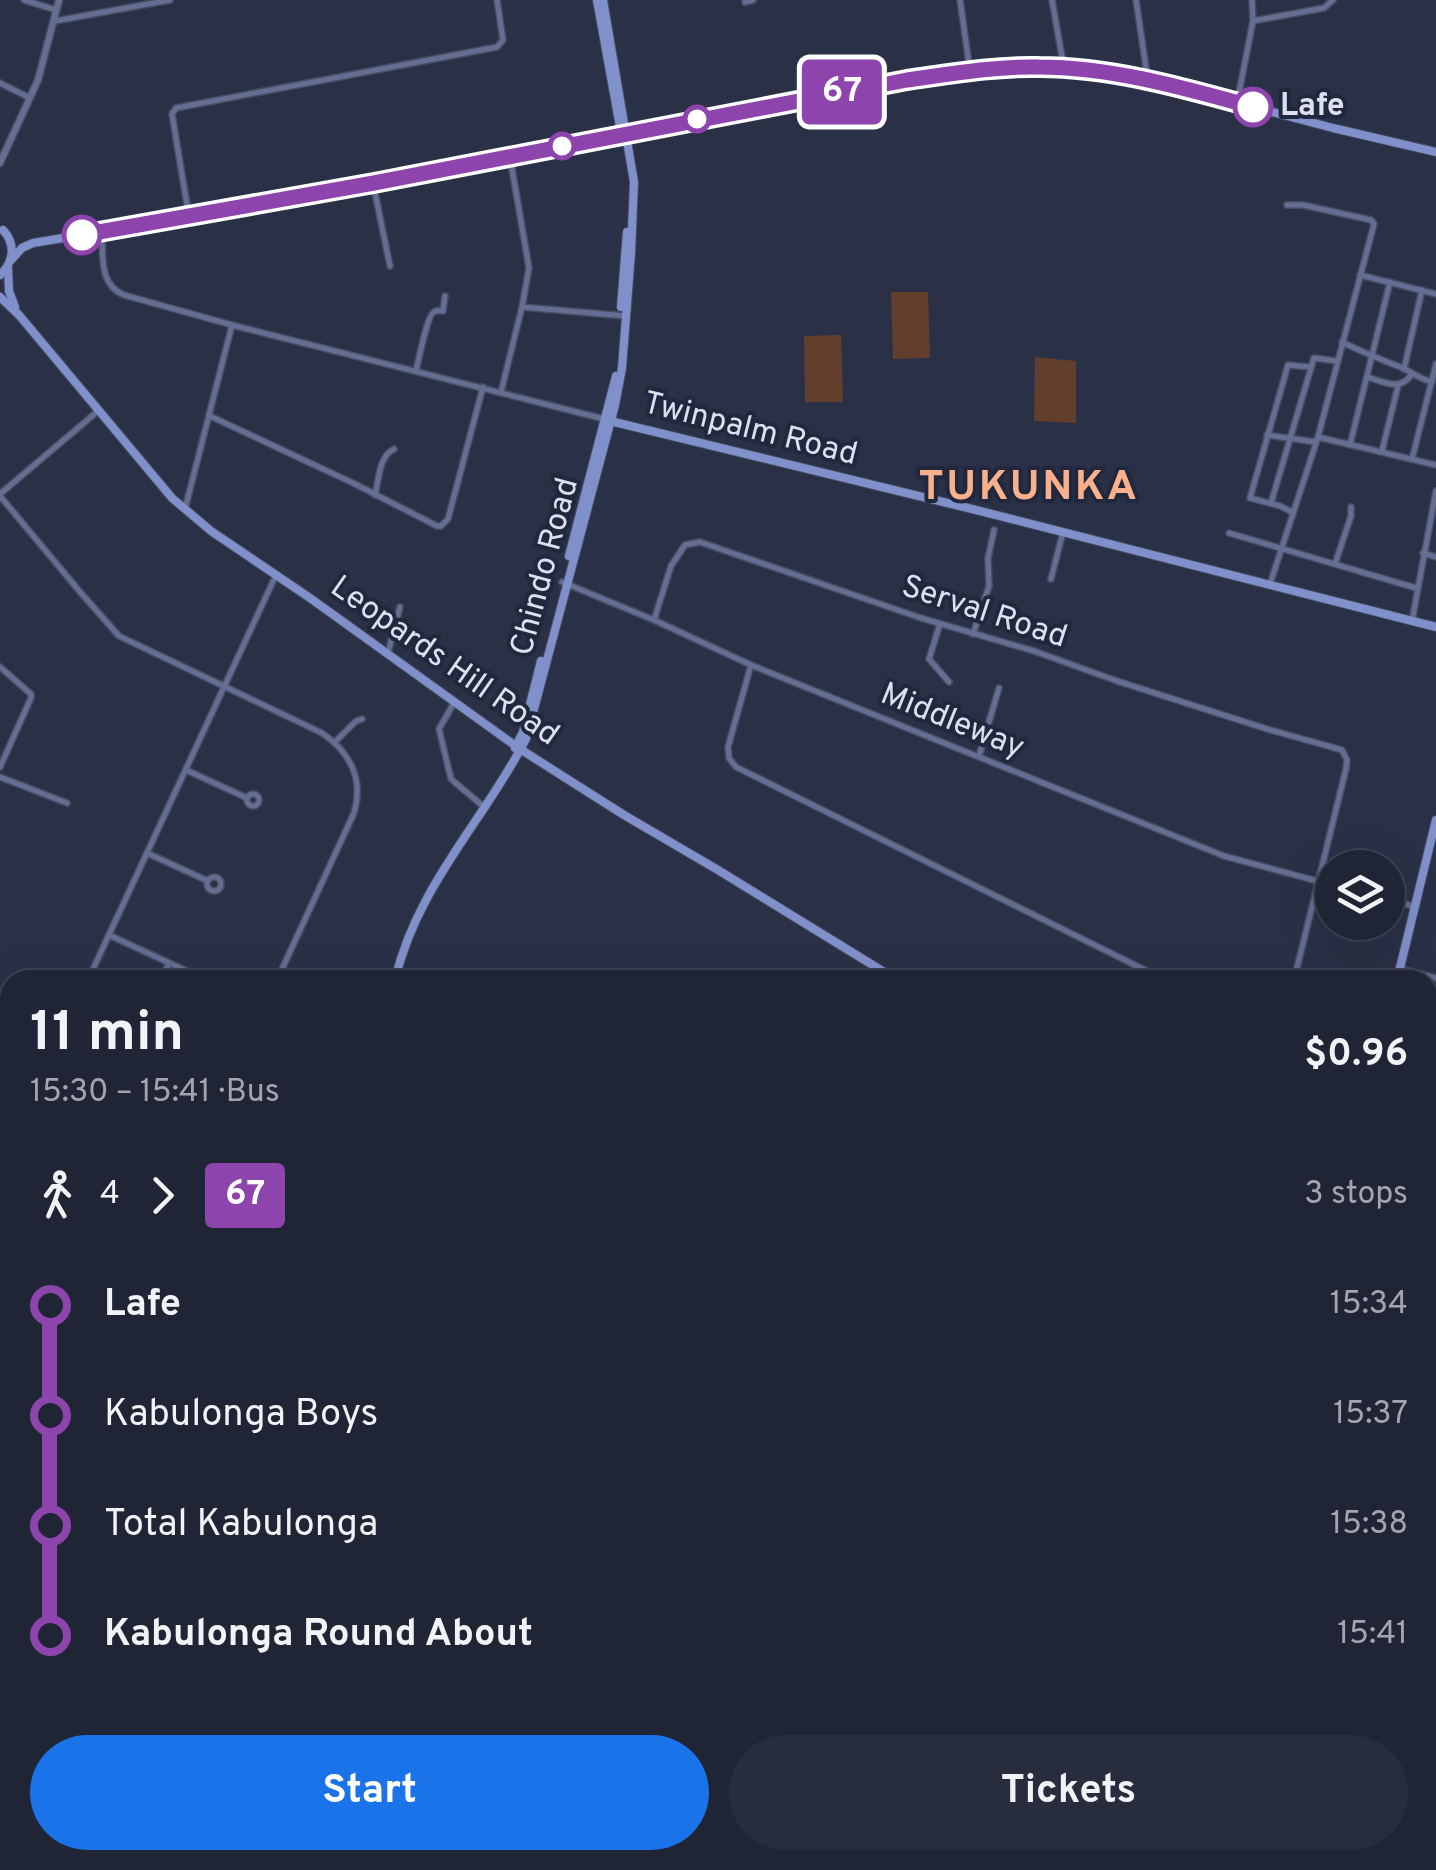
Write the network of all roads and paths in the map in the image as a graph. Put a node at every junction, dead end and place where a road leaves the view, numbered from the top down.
1 (24, 0) edge
2 (59, 0) edge
3 (170, 0) edge
4 (496, 0) edge
5 (600, 0) edge
6 (754, 0) edge
7 (960, 0) edge
8 (1052, 0) edge
9 (1136, 0) edge
10 (1252, 0) edge
11 (1333, 0) edge
12 (745, 2) edge
13 (56, 10) junction
14 (1253, 21) junction
15 (54, 22) junction
16 (1064, 68) junction
17 (970, 72) junction
18 (1148, 81) junction
19 (0, 84) edge
20 (30, 98) junction
21 (1237, 103) junction
22 (624, 133) junction
23 (1436, 152) edge
24 (510, 157) junction
25 (0, 163) edge
26 (374, 183) junction
27 (1287, 205) dead end
28 (189, 217) junction
29 (1, 229) edge
30 (102, 232) junction
31 (48, 240) junction
32 (10, 264) junction
33 (390, 266) dead end
34 (0, 274) edge
35 (1360, 275) junction
36 (1390, 282) junction
37 (1422, 290) junction
38 (1436, 294) edge
39 (445, 296) dead end
40 (0, 297) edge
41 (522, 307) junction
42 (19, 316) junction
43 (623, 316) junction
44 (232, 325) junction
45 (1342, 342) junction
46 (1372, 357) junction
47 (1337, 362) junction
48 (1436, 364) edge
49 (1311, 367) junction
50 (1404, 369) junction
51 (416, 370) junction
52 (1412, 374) junction
53 (1367, 377) junction
54 (1434, 378) edge
55 (1398, 386) junction
56 (482, 387) junction
57 (501, 392) junction
58 (98, 412) junction
59 (210, 416) junction
60 (607, 420) junction
61 (1267, 435) junction
62 (1289, 440) junction
63 (1317, 440) junction
64 (1350, 445) junction
65 (394, 449) dead end
66 (1382, 452) junction
67 (1412, 459) junction
68 (1436, 464) edge
69 (1436, 491) edge
70 (375, 494) junction
71 (0, 495) edge
72 (1270, 502) junction
73 (1435, 504) edge
74 (1350, 507) dead end
75 (185, 510) junction
76 (1292, 512) junction
77 (994, 530) dead end
78 (1063, 532) junction
79 (1229, 533) dead end
80 (1281, 548) junction
81 (1424, 554) junction
82 (1436, 556) edge
83 (1335, 564) junction
84 (276, 576) junction
85 (1052, 580) dead end
86 (564, 583) junction
87 (1270, 584) junction
88 (1416, 588) junction
89 (400, 607) dead end
90 (654, 620) junction
91 (1412, 620) junction
92 (940, 624) junction
93 (1436, 627) edge
94 (973, 634) junction
95 (388, 653) junction
96 (750, 665) junction
97 (0, 667) edge
98 (950, 682) dead end
99 (224, 687) junction
100 (999, 688) dead end
101 (455, 702) junction
102 (362, 718) dead end
103 (524, 736) junction
104 (505, 738) junction
105 (335, 742) junction
106 (518, 748) junction
107 (532, 756) junction
108 (979, 756) junction
109 (512, 759) junction
110 (0, 764) edge
111 (186, 770) junction
112 (0, 777) edge
113 (247, 798) dead end
114 (67, 803) dead end
115 (483, 806) junction
116 (1436, 820) edge
117 (1326, 850) edge
118 (147, 853) junction
119 (208, 881) dead end
120 (1315, 881) edge
121 (1315, 894) edge
122 (1405, 904) edge
123 (1416, 907) junction
124 (109, 936) junction
125 (168, 963) junction
126 (93, 970) edge
127 (165, 970) edge
128 (184, 970) edge
129 (282, 970) edge
130 (396, 970) edge
131 (881, 970) edge
132 (1145, 970) edge
133 (1296, 970) edge
134 (1400, 970) edge

1 - 13 street
2 - 13 street
3 - 15 street
4 - 28 street
5 - 22 main road, Chindo Road
6 - 12 street
7 - 17 street
8 - 16 street
9 - 18 street
10 - 14 street
11 - 14 street
13 - 15 street
14 - 21 street
15 - 20 street
16 - 17 main road
16 - 18 main road
17 - 22 main road
18 - 21 main road
19 - 20 street
20 - 25 street
21 - 23 main road
22 - 24 main road
22 - 43 main road, Chindo Road
24 - 26 main road
24 - 41 street
26 - 28 main road
26 - 33 street
27 - 35 street
28 - 30 main road
29 - 31 main road
29 - 32 main road, Leopards Hill Road
30 - 31 main road
30 - 44 street, Twinpalm Road
31 - 32 main road
32 - 34 main road
32 - 42 main road, Leopards Hill Road
35 - 36 street
35 - 45 street
36 - 37 street
36 - 46 street
37 - 38 street
37 - 50 street
39 - 51 street
40 - 42 main road, Leopards Hill Road
41 - 43 street
41 - 57 street
42 - 58 main road, Leopards Hill Road
43 - 60 main road, Chindo Road
44 - 51 street, Twinpalm Road
44 - 59 street
45 - 46 street
45 - 47 street
46 - 50 street
46 - 53 street
47 - 49 street
47 - 63 street
48 - 54 street
49 - 61 street
49 - 62 street
50 - 52 street
51 - 56 street, Twinpalm Road
52 - 54 street
52 - 55 street
53 - 55 street
53 - 64 street
54 - 67 street
55 - 66 street
56 - 57 street, Twinpalm Road
56 - 70 street
57 - 60 street, Twinpalm Road
58 - 71 street
58 - 75 main road, Leopards Hill Road
59 - 70 street
59 - 75 street
60 - 78 main road, Twinpalm Road
60 - 86 main road, Chindo Road
61 - 62 street
61 - 72 street
62 - 63 street
62 - 72 street
63 - 64 street
63 - 76 street
64 - 66 street
65 - 70 street
66 - 67 street
67 - 68 street
69 - 73 street
71 - 99 street
72 - 76 street
73 - 81 street
74 - 83 street
75 - 84 main road, Leopards Hill Road
76 - 80 street
77 - 94 street
78 - 85 street
78 - 87 main road, Twinpalm Road
79 - 80 street
80 - 83 street
80 - 87 street
81 - 82 street
81 - 88 street
83 - 88 street
84 - 95 main road, Leopards Hill Road
84 - 99 street
86 - 90 street, Middleway
86 - 103 main road, Chindo Road
87 - 91 main road, Twinpalm Road
88 - 91 street
89 - 95 street
90 - 92 street, Serval Road
90 - 96 street, Middleway
91 - 93 main road, Twinpalm Road
92 - 94 street, Serval Road
92 - 98 street
94 - 117 street, Serval Road
95 - 101 main road, Leopards Hill Road
96 - 108 street, Middleway
96 - 132 street
97 - 110 street
99 - 105 street
99 - 111 street
100 - 108 street
101 - 104 main road, Leopards Hill Road
101 - 115 street
102 - 105 street
103 - 104 main road
103 - 106 main road, Chindo Road
103 - 107 main road
104 - 106 main road, Leopards Hill Road
104 - 109 main road
105 - 129 street
106 - 107 main road, Leopards Hill Road
106 - 109 main road, Chindo Road
107 - 109 main road
107 - 131 main road, Leopards Hill Road
108 - 120 street, Middleway
109 - 115 main road, Chindo Road
111 - 113 street
111 - 118 street
112 - 114 street
115 - 130 main road, Chindo Road
116 - 123 main road
118 - 119 street
118 - 124 street
121 - 133 street
122 - 123 street
123 - 134 main road
124 - 125 street
124 - 126 street
125 - 127 street
125 - 128 street

